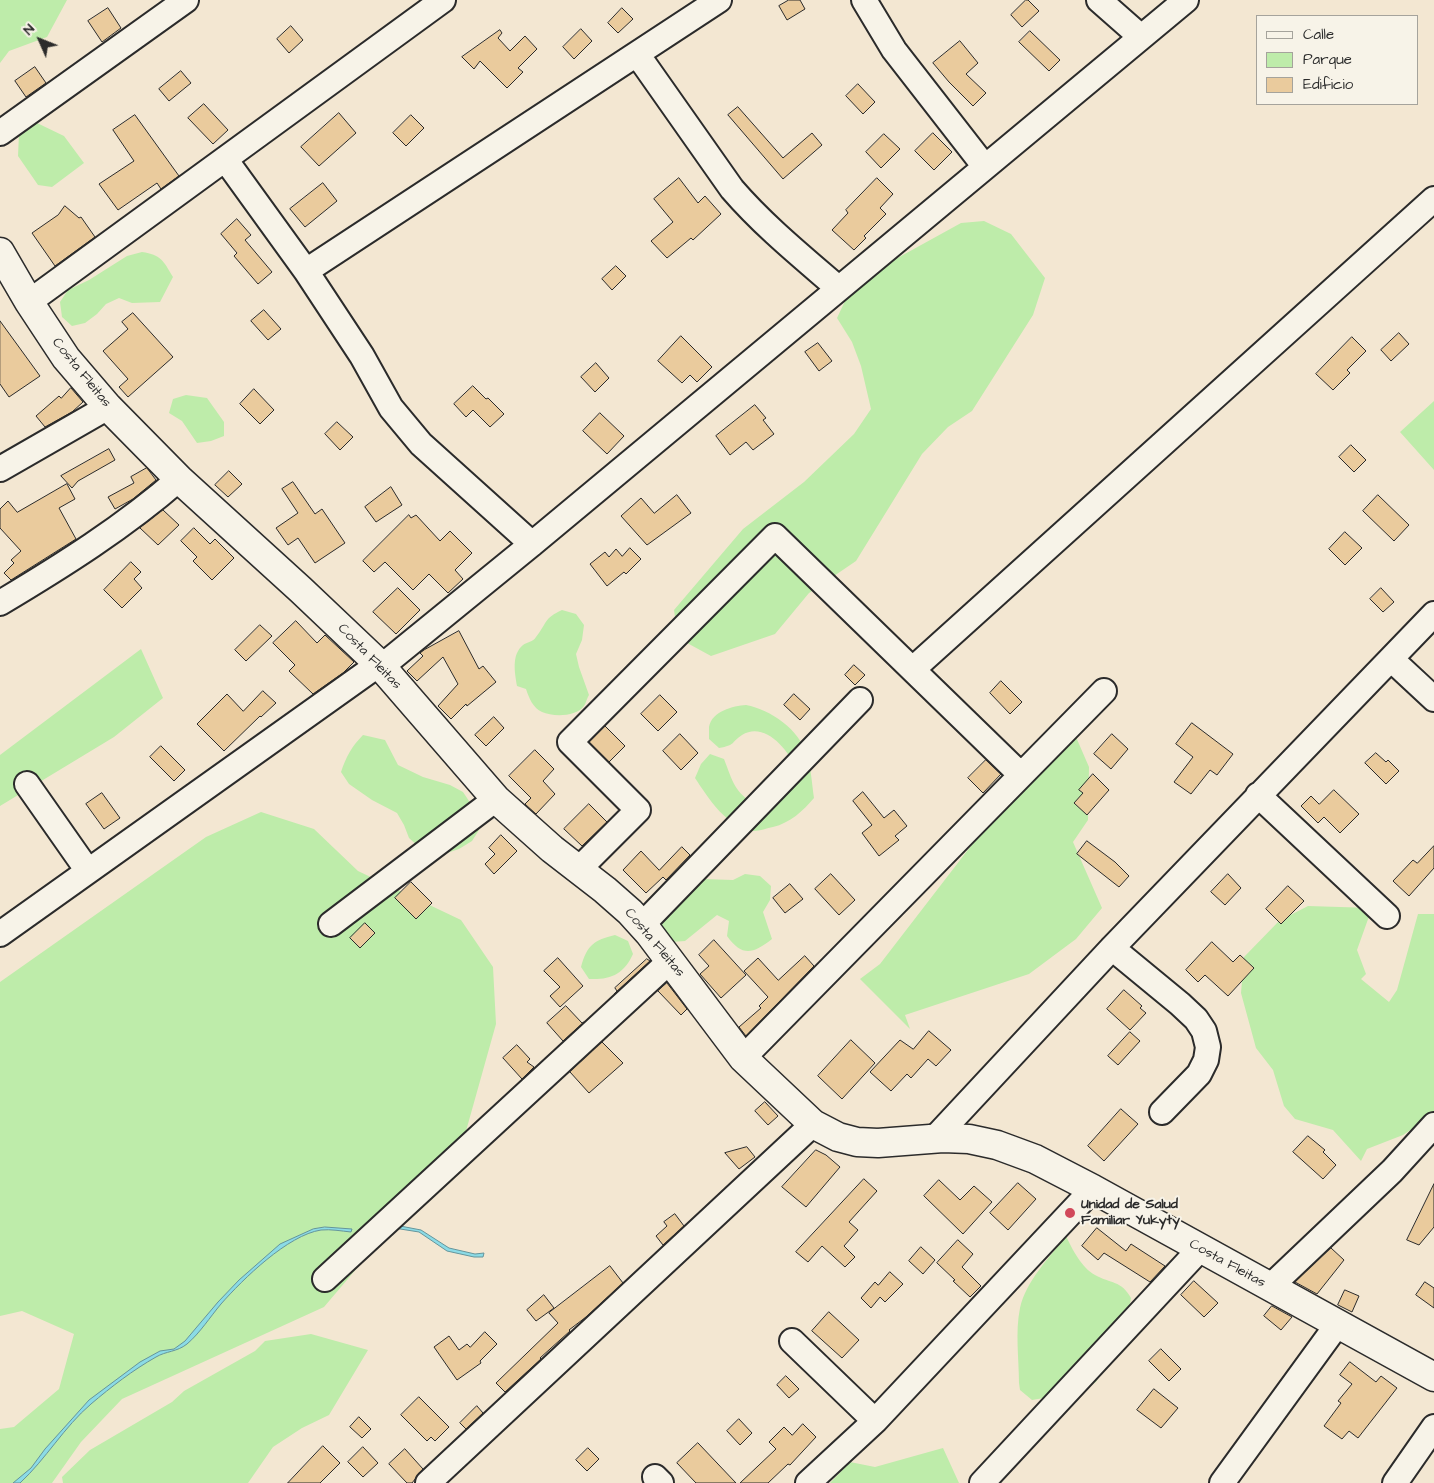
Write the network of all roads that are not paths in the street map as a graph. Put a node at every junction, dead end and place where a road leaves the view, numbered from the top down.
1 (186, 0) edge
2 (443, 0) edge
3 (719, 0) edge
4 (864, 0) edge
5 (1099, 0) edge
6 (1186, 0) edge
7 (1141, 37) junction
8 (637, 54) junction
9 (0, 133) edge
10 (225, 159) junction
11 (985, 167) junction
12 (1434, 199) edge
13 (0, 252) edge
14 (306, 271) junction
15 (838, 288) junction
16 (29, 302) junction
17 (108, 407) junction
18 (0, 469) edge
19 (179, 480) junction
20 (532, 544) junction
21 (0, 603) edge
22 (1434, 614) edge
23 (1391, 659) junction
24 (380, 666) junction
25 (913, 669) junction
26 (1104, 691) dead end
27 (1434, 699) edge
28 (860, 700) dead end
29 (1021, 775) junction
30 (27, 784) dead end
31 (1258, 795) junction
32 (496, 799) junction
33 (578, 870) junction
34 (88, 871) junction
35 (1387, 916) dead end
36 (331, 924) dead end
37 (642, 925) junction
38 (0, 934) edge
39 (1112, 948) junction
40 (670, 961) junction
41 (743, 1058) junction
42 (1162, 1112) dead end
43 (813, 1124) junction
44 (1434, 1125) edge
45 (934, 1139) junction
46 (1093, 1189) junction
47 (1200, 1249) junction
48 (325, 1279) dead end
49 (1270, 1287) junction
50 (1337, 1325) junction
51 (792, 1341) dead end
52 (1433, 1376) edge
53 (875, 1421) junction
54 (1434, 1427) edge
55 (428, 1483) edge
56 (808, 1483) edge
57 (982, 1483) edge
58 (1222, 1483) edge
59 (1395, 1483) edge

1 - 9 street
2 - 10 street
3 - 8 street
4 - 11 street
5 - 7 street
6 - 7 street
7 - 11 street
8 - 14 street
8 - 15 street
10 - 14 street
10 - 16 street
11 - 15 street
12 - 25 street
13 - 16 main road, Costa Fleitas
14 - 20 street
15 - 20 street
16 - 17 main road, Costa Fleitas
17 - 18 street
17 - 19 main road, Costa Fleitas
19 - 21 street
19 - 24 main road, Costa Fleitas
20 - 24 street
22 - 23 street
23 - 27 street
23 - 31 street
24 - 32 main road, Costa Fleitas
24 - 34 street
25 - 29 street
25 - 33 street
26 - 29 street
28 - 37 street
29 - 41 street
30 - 34 street
31 - 35 street
31 - 39 street
32 - 33 main road, Costa Fleitas
32 - 36 street
33 - 37 main road, Costa Fleitas
34 - 38 street
37 - 40 main road, Costa Fleitas
39 - 42 street
39 - 45 street
40 - 41 main road, Costa Fleitas
40 - 48 street
41 - 43 main road, Costa Fleitas
43 - 45 main road, Costa Fleitas
43 - 55 street
44 - 49 street
45 - 46 main road, Costa Fleitas
46 - 47 main road, Costa Fleitas
46 - 53 street
47 - 49 main road, Costa Fleitas
47 - 57 street
49 - 50 main road, Costa Fleitas
50 - 52 main road, Costa Fleitas
50 - 58 street
51 - 53 street
53 - 56 street
54 - 59 street

